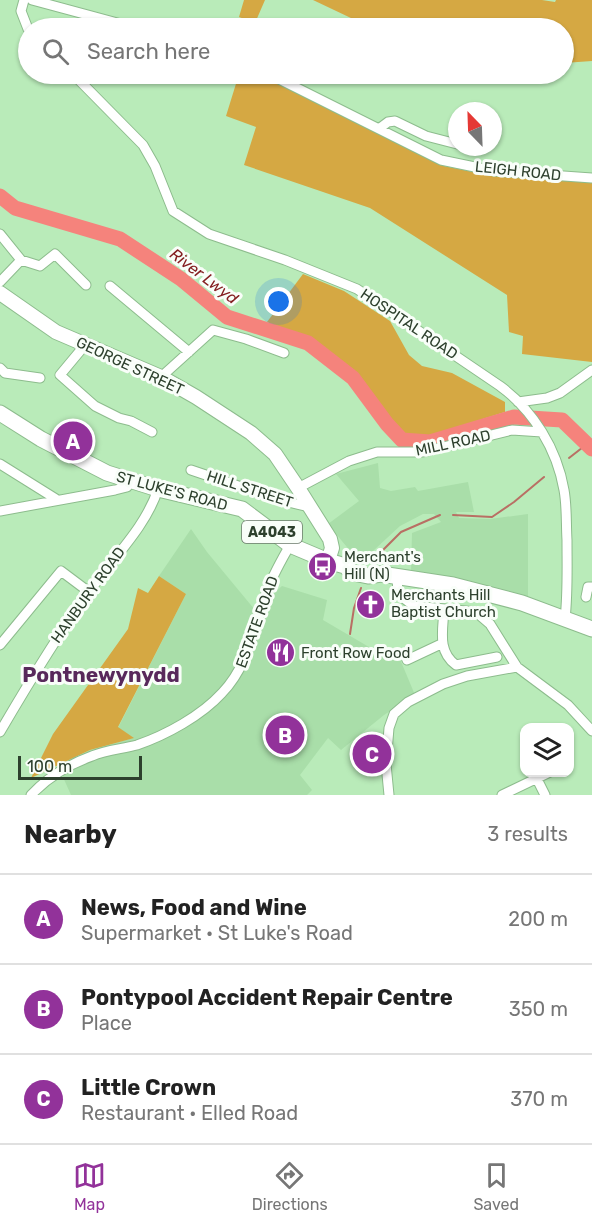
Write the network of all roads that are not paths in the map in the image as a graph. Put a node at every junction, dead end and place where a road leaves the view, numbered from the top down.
1 (24, 0) edge
2 (32, 0) edge
3 (24, 18) edge
4 (99, 18) edge
5 (83, 84) edge
6 (290, 84) edge
7 (380, 128) junction
8 (448, 142) edge
9 (592, 178) edge
10 (0, 234) edge
11 (21, 260) junction
12 (0, 282) edge
13 (86, 285) dead end
14 (110, 286) dead end
15 (0, 293) edge
16 (85, 345) junction
17 (189, 352) junction
18 (284, 353) dead end
19 (0, 368) edge
20 (592, 370) edge
21 (161, 377) junction
22 (39, 378) dead end
23 (520, 404) junction
24 (0, 413) edge
25 (152, 432) dead end
26 (542, 432) junction
27 (0, 464) edge
28 (191, 470) dead end
29 (131, 480) junction
30 (298, 488) junction
31 (158, 489) junction
32 (56, 500) junction
33 (309, 507) junction
34 (0, 511) edge
35 (290, 545) junction
36 (328, 561) junction
37 (389, 576) junction
38 (592, 587) edge
39 (89, 592) junction
40 (586, 597) dead end
41 (444, 609) junction
42 (565, 619) junction
43 (592, 629) edge
44 (441, 644) junction
45 (0, 645) edge
46 (497, 657) dead end
47 (407, 660) dead end
48 (517, 667) junction
49 (592, 731) edge
50 (0, 732) edge
51 (537, 778) joint
52 (31, 795) edge
53 (389, 795) edge
54 (502, 795) edge
55 (545, 795) edge

1 - 3 street
2 - 4 street
5 - 23 street, HOSPITAL ROAD
6 - 7 street, LEIGH ROAD
7 - 8 street, LEIGH ROAD
7 - 9 street, LEIGH ROAD
10 - 11 street
11 - 12 street
11 - 13 street
14 - 17 street
15 - 16 main road, GEORGE STREET
16 - 21 main road, GEORGE STREET
16 - 25 street
17 - 18 street
17 - 21 street
19 - 22 street
20 - 23 street
21 - 30 main road, GEORGE STREET
23 - 26 street, HOSPITAL ROAD
24 - 29 main road, ST LUKE'S ROAD / A4043
26 - 30 street, MILL ROAD
26 - 42 street, HOSPITAL ROAD
27 - 32 street
28 - 33 street, HILL STREET
29 - 31 main road, ST LUKE'S ROAD / A4043
29 - 32 street
30 - 33 main road, GEORGE STREET
31 - 35 main road, ST LUKE'S ROAD / A4043
31 - 39 street, HANBURY ROAD
32 - 34 street
33 - 36 main road, GEORGE STREET
35 - 36 main road, ST LUKE'S ROAD / A4043
35 - 52 street, ESTATE ROAD
36 - 37 main road, ST LUKE'S ROAD / A4043
37 - 41 street
37 - 42 main road, ST LUKE'S ROAD / A4043
38 - 40 street
39 - 45 street
39 - 50 street, HANBURY ROAD
41 - 44 street
41 - 48 street
42 - 43 main road, ST LUKE'S ROAD / A4043
44 - 46 street
44 - 47 street
48 - 49 street
48 - 53 street
51 - 54 street
51 - 55 street

